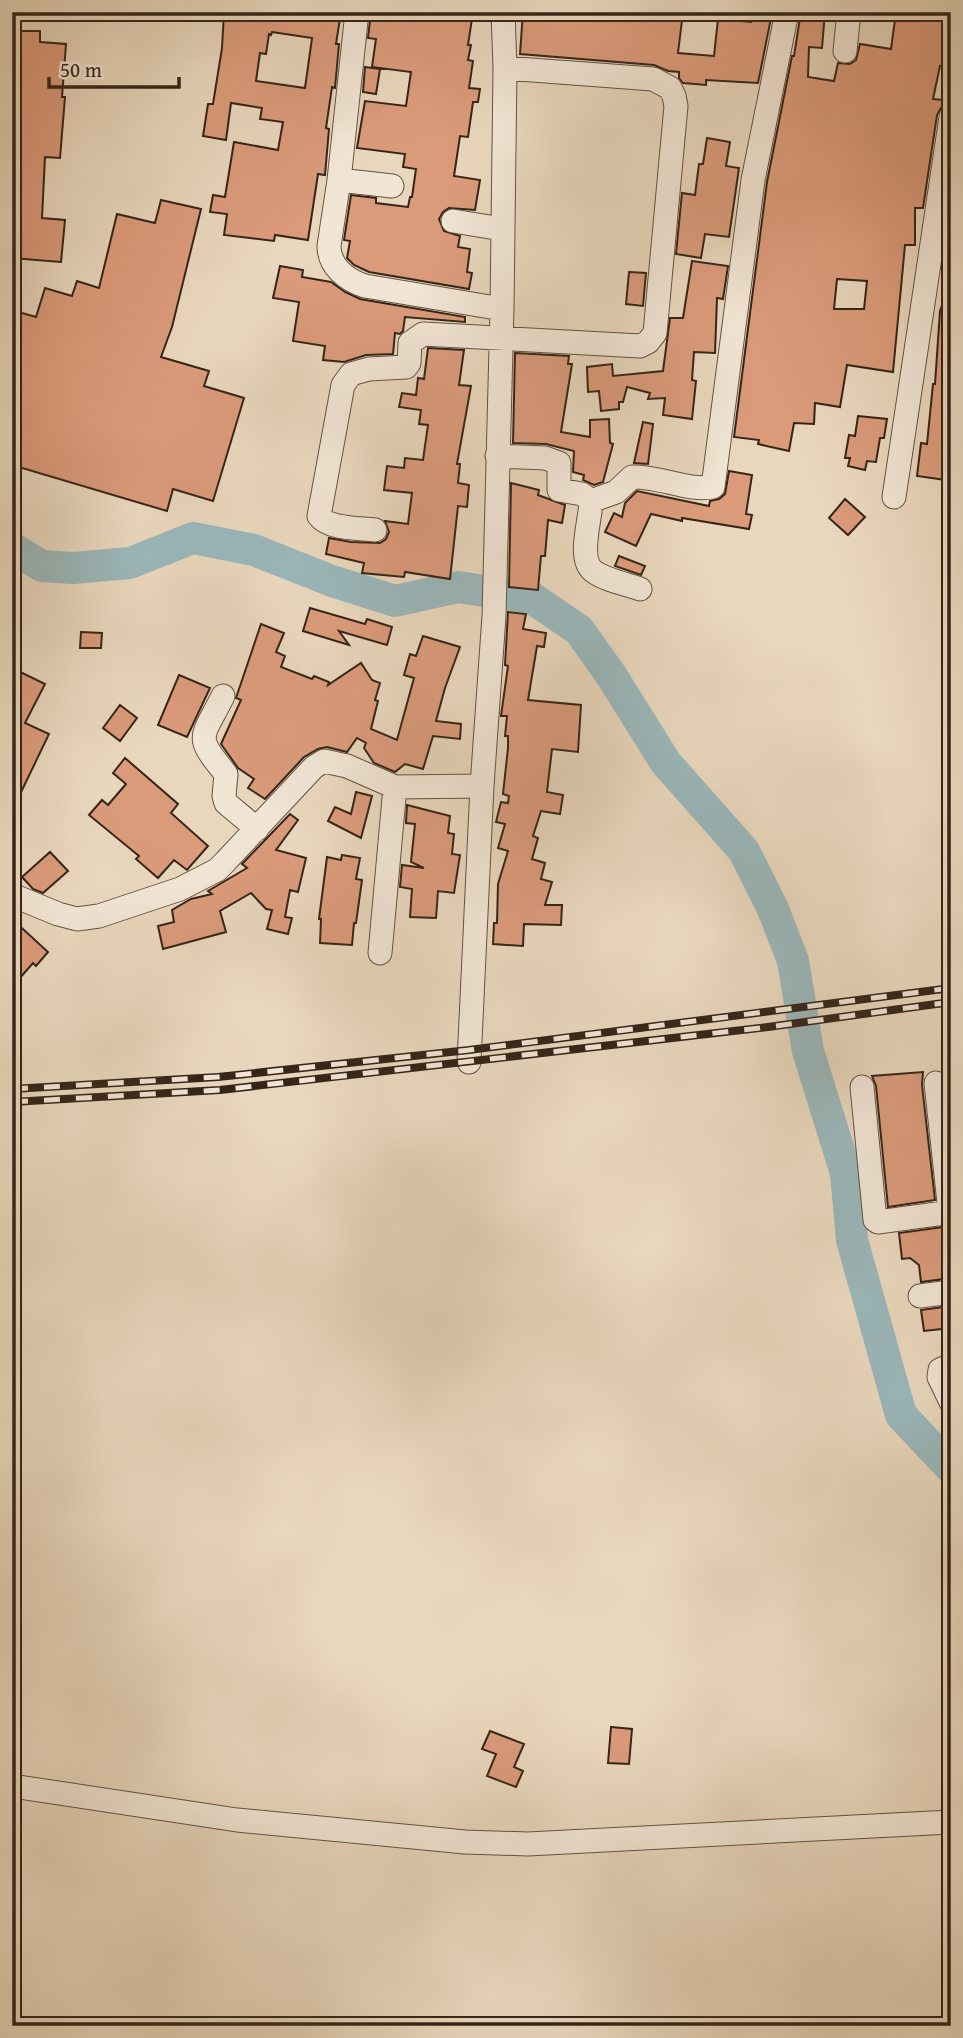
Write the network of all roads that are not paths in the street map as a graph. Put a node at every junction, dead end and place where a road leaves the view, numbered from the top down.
1 (357, 12) edge
2 (503, 12) edge
3 (787, 12) edge
4 (849, 12) edge
5 (845, 51) dead end
6 (505, 68) junction
7 (951, 117) edge
8 (339, 180) junction
9 (392, 186) dead end
10 (453, 222) dead end
11 (502, 229) junction
12 (502, 309) junction
13 (501, 337) junction
14 (497, 456) junction
15 (894, 497) dead end
16 (591, 501) junction
17 (375, 530) dead end
18 (640, 589) dead end
19 (223, 696) dead end
20 (482, 786) junction
21 (395, 787) junction
22 (257, 829) junction
23 (15, 896) edge
24 (380, 953) dead end
25 (469, 1062) dead end
26 (936, 1083) dead end
27 (862, 1087) dead end
28 (951, 1212) edge
29 (951, 1292) edge
30 (920, 1296) dead end
31 (951, 1365) edge
32 (951, 1402) edge
33 (19, 1787) edge
34 (951, 1822) edge

1 - 8 street
2 - 6 street
3 - 16 street
4 - 5 street
6 - 11 street
6 - 13 street
7 - 15 street
8 - 9 street
8 - 12 street
10 - 11 street
11 - 12 street
12 - 13 street
13 - 14 street
13 - 17 street
14 - 16 street
14 - 20 street
16 - 18 street
19 - 22 street
20 - 21 street
20 - 25 street
21 - 22 street
21 - 24 street
22 - 23 street
26 - 28 street
27 - 28 street
29 - 30 street
31 - 32 street
33 - 34 street

